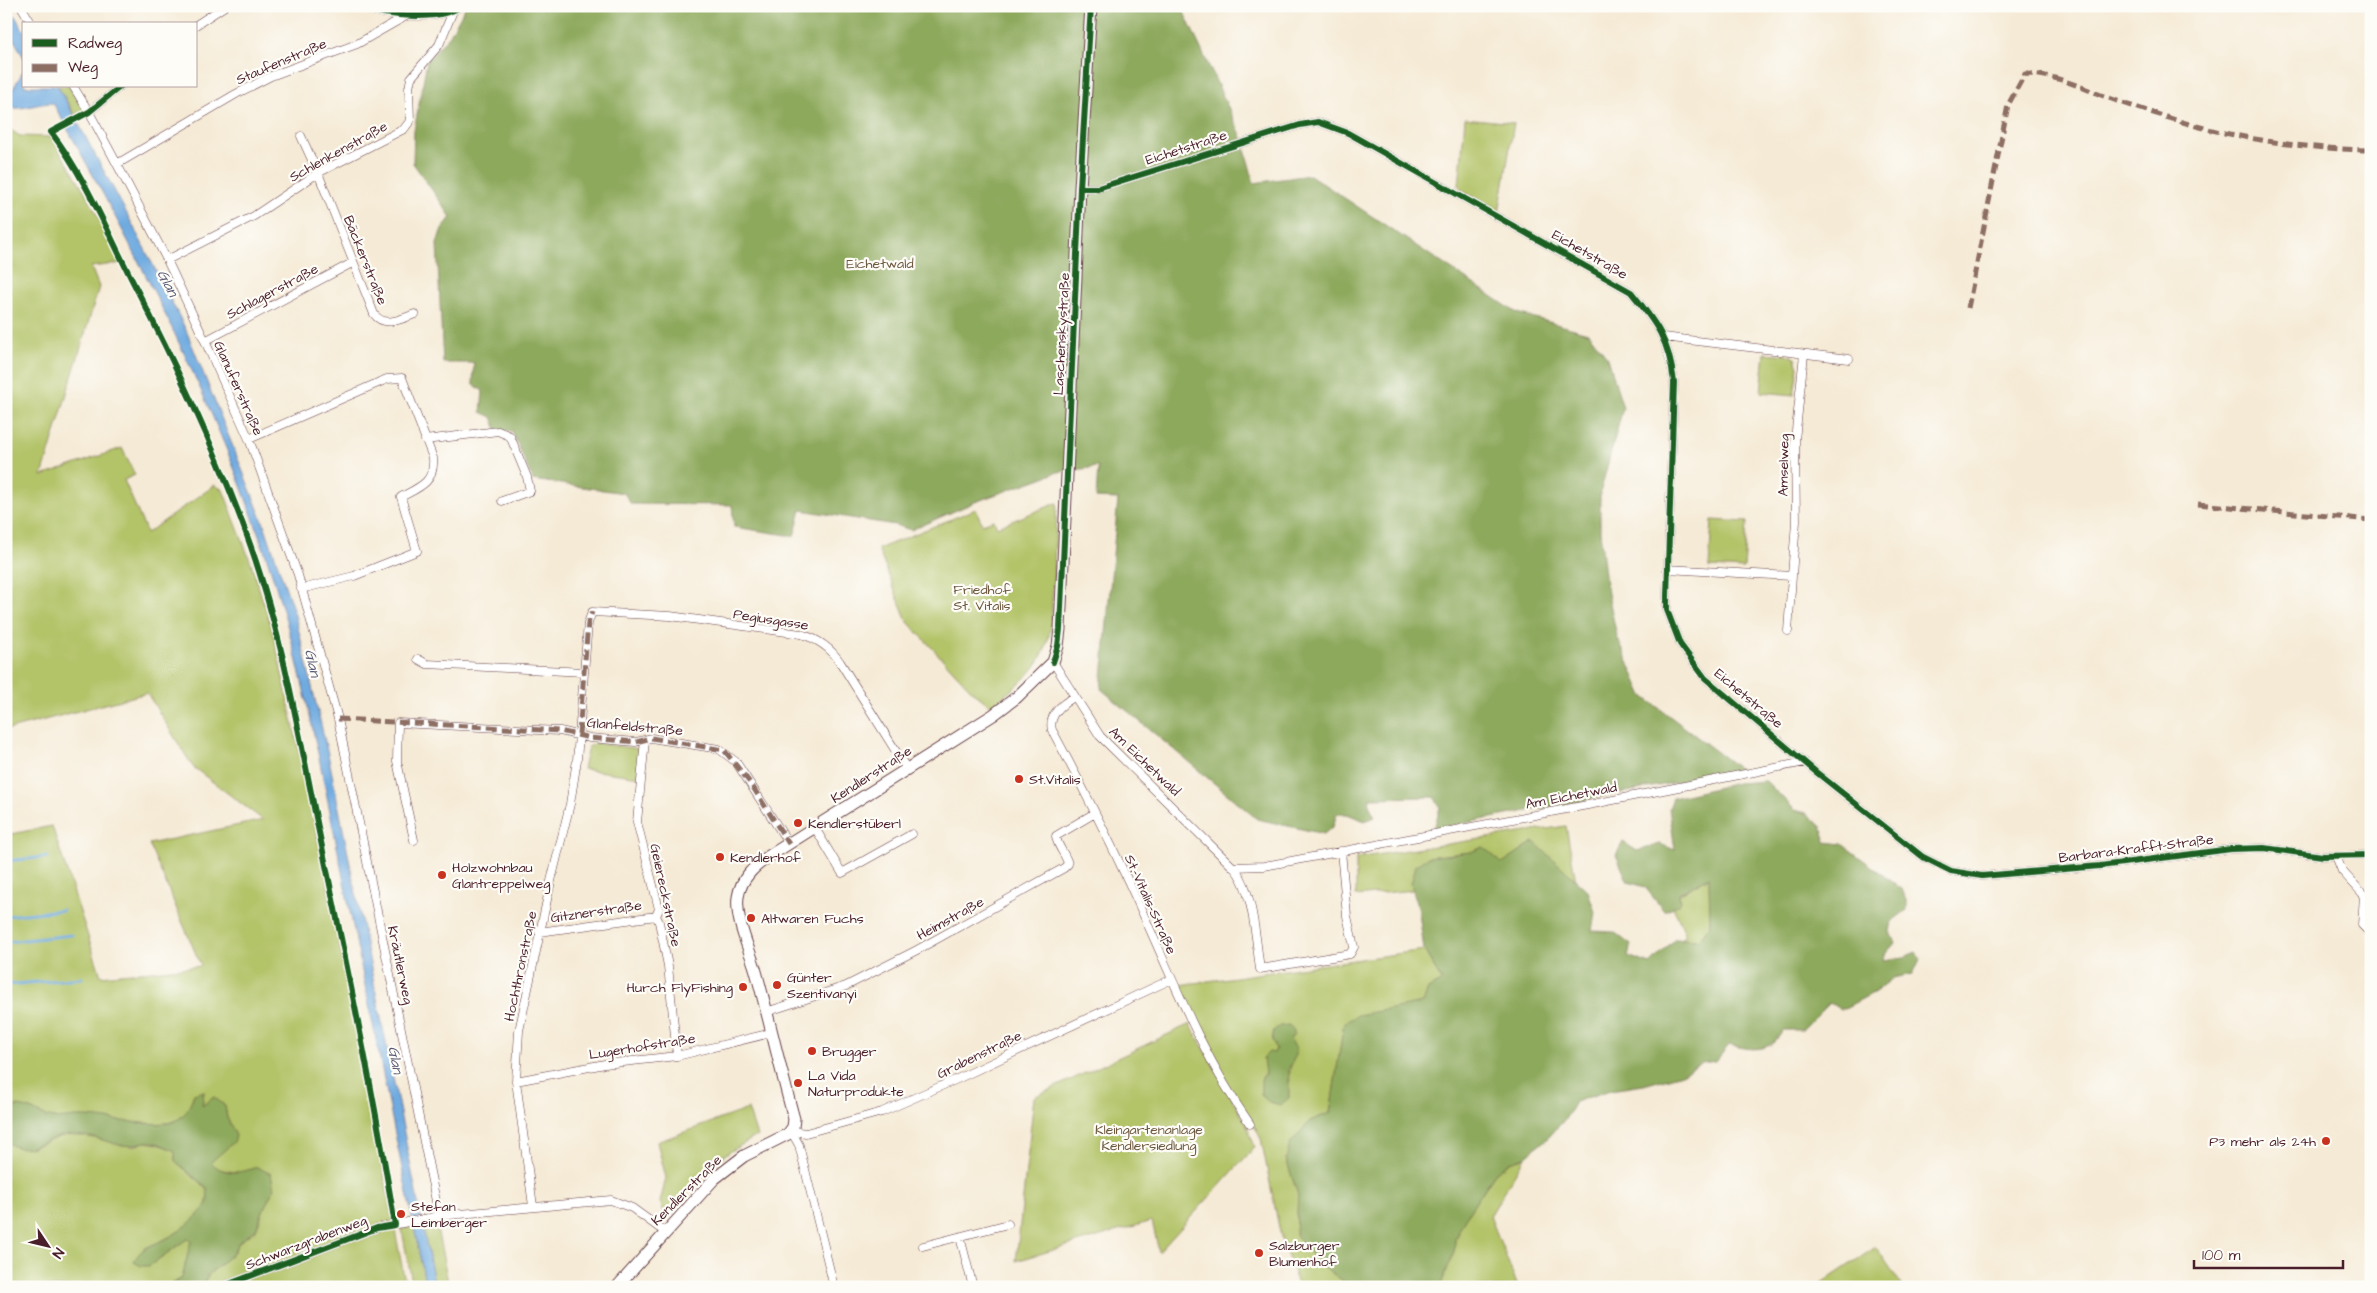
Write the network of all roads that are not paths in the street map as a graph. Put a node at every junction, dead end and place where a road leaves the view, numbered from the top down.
1 (21, 6) edge
2 (224, 6) edge
3 (359, 6) edge
4 (461, 6) edge
5 (1091, 6) edge
6 (454, 11) junction
7 (406, 16) junction
8 (31, 22) edge
9 (198, 24) edge
10 (74, 88) edge
11 (119, 88) edge
12 (90, 112) junction
13 (300, 136) dead end
14 (117, 164) junction
15 (318, 173) junction
16 (1080, 188) junction
17 (167, 260) junction
18 (352, 263) junction
19 (415, 314) dead end
20 (1663, 337) junction
21 (205, 341) junction
22 (1804, 354) junction
23 (1849, 359) dead end
24 (249, 439) junction
25 (425, 440) junction
26 (502, 501) dead end
27 (1666, 569) junction
28 (1792, 576) junction
29 (301, 589) junction
30 (592, 612) joint
31 (1788, 631) dead end
32 (418, 659) dead end
33 (1053, 662) junction
34 (584, 672) junction
35 (1074, 696) junction
36 (338, 719) joint
37 (578, 734) junction
38 (645, 740) junction
39 (1805, 762) junction
40 (907, 769) junction
41 (1095, 813) junction
42 (814, 828) junction
43 (912, 834) dead end
44 (414, 840) dead end
45 (789, 844) junction
46 (1910, 846) joint
47 (1341, 851) junction
48 (2371, 855) edge
49 (2336, 856) junction
50 (1233, 867) junction
51 (656, 916) junction
52 (539, 932) junction
53 (2371, 934) edge
54 (1172, 979) junction
55 (766, 1012) junction
56 (771, 1033) junction
57 (677, 1056) junction
58 (516, 1081) junction
59 (1250, 1124) dead end
60 (791, 1131) junction
61 (533, 1206) junction
62 (436, 1217) junction
63 (1008, 1224) dead end
64 (665, 1232) junction
65 (960, 1237) junction
66 (923, 1246) dead end
67 (221, 1287) edge
68 (617, 1287) edge
69 (834, 1287) edge
70 (973, 1287) edge

1 - 8 street
2 - 9 street
3 - 7 street
4 - 6 street
5 - 16 street, Laschenskystraße
6 - 7 street
6 - 15 street, Schlenkenstraße
7 - 14 street, Staufenstraße
10 - 12 street, Glanuferstraße
11 - 12 street
12 - 14 street, Glanuferstraße
13 - 15 street, Bäckerstraße
14 - 17 street, Glanuferstraße
15 - 17 street, Schlenkenstraße
15 - 18 street, Bäckerstraße
16 - 20 street, Eichetstraße
16 - 33 street, Laschenskystraße
17 - 21 street, Glanuferstraße
18 - 19 street, Bäckerstraße
18 - 21 street, Schlagerstraße
20 - 22 street
20 - 27 street, Eichetstraße
21 - 24 street, Glanuferstraße
22 - 23 street
22 - 28 street, Amselweg
24 - 25 street
24 - 29 street, Glanuferstraße
25 - 26 street
25 - 29 street
27 - 28 street
27 - 39 street, Eichetstraße
28 - 31 street, Amselweg
29 - 36 street, Glanuferstraße
30 - 34 street, Glanfeldstraße
30 - 40 street, Pegiusgasse
32 - 34 street
33 - 35 street, Am Eichetwald
33 - 40 street, Kendlerstraße
34 - 37 street, Glanfeldstraße
35 - 41 street, St.-Vitalis-Straße
35 - 50 street, Am Eichetwald
36 - 62 street, Kräutlerweg
37 - 38 street, Glanfeldstraße
37 - 44 street, Glanfeldstraße
37 - 52 street, Hochthronstraße
38 - 45 street, Glanfeldstraße
38 - 51 street, Geiereckstraße
39 - 46 street, Eichetstraße
39 - 47 street, Am Eichetwald
40 - 42 street, Kendlerstraße
41 - 54 street, St.-Vitalis-Straße
41 - 55 street, Heimstraße
42 - 43 street
42 - 45 street, Kendlerstraße
45 - 55 street, Kendlerstraße
46 - 49 street, Barbara-Krafft-Straße
47 - 50 street, Am Eichetwald
47 - 50 street, Am Eichetwald
48 - 49 street, Barbara-Krafft-Straße
49 - 53 street
51 - 52 street, Gitznerstraße
51 - 57 street, Geiereckstraße
52 - 58 street, Hochthronstraße
54 - 59 street, St.-Vitalis-Straße
54 - 60 street, Grabenstraße
55 - 56 street, Kendlerstraße
56 - 57 street, Lugerhofstraße
56 - 60 street, Kendlerstraße
57 - 58 street, Lugerhofstraße
58 - 61 street, Hochthronstraße
60 - 64 street, Kendlerstraße
60 - 69 street, Kendlerstraße
61 - 62 street
61 - 64 street
62 - 67 street, Schwarzgrabenweg
63 - 65 street
64 - 68 street, Kendlerstraße
65 - 66 street
65 - 70 street

